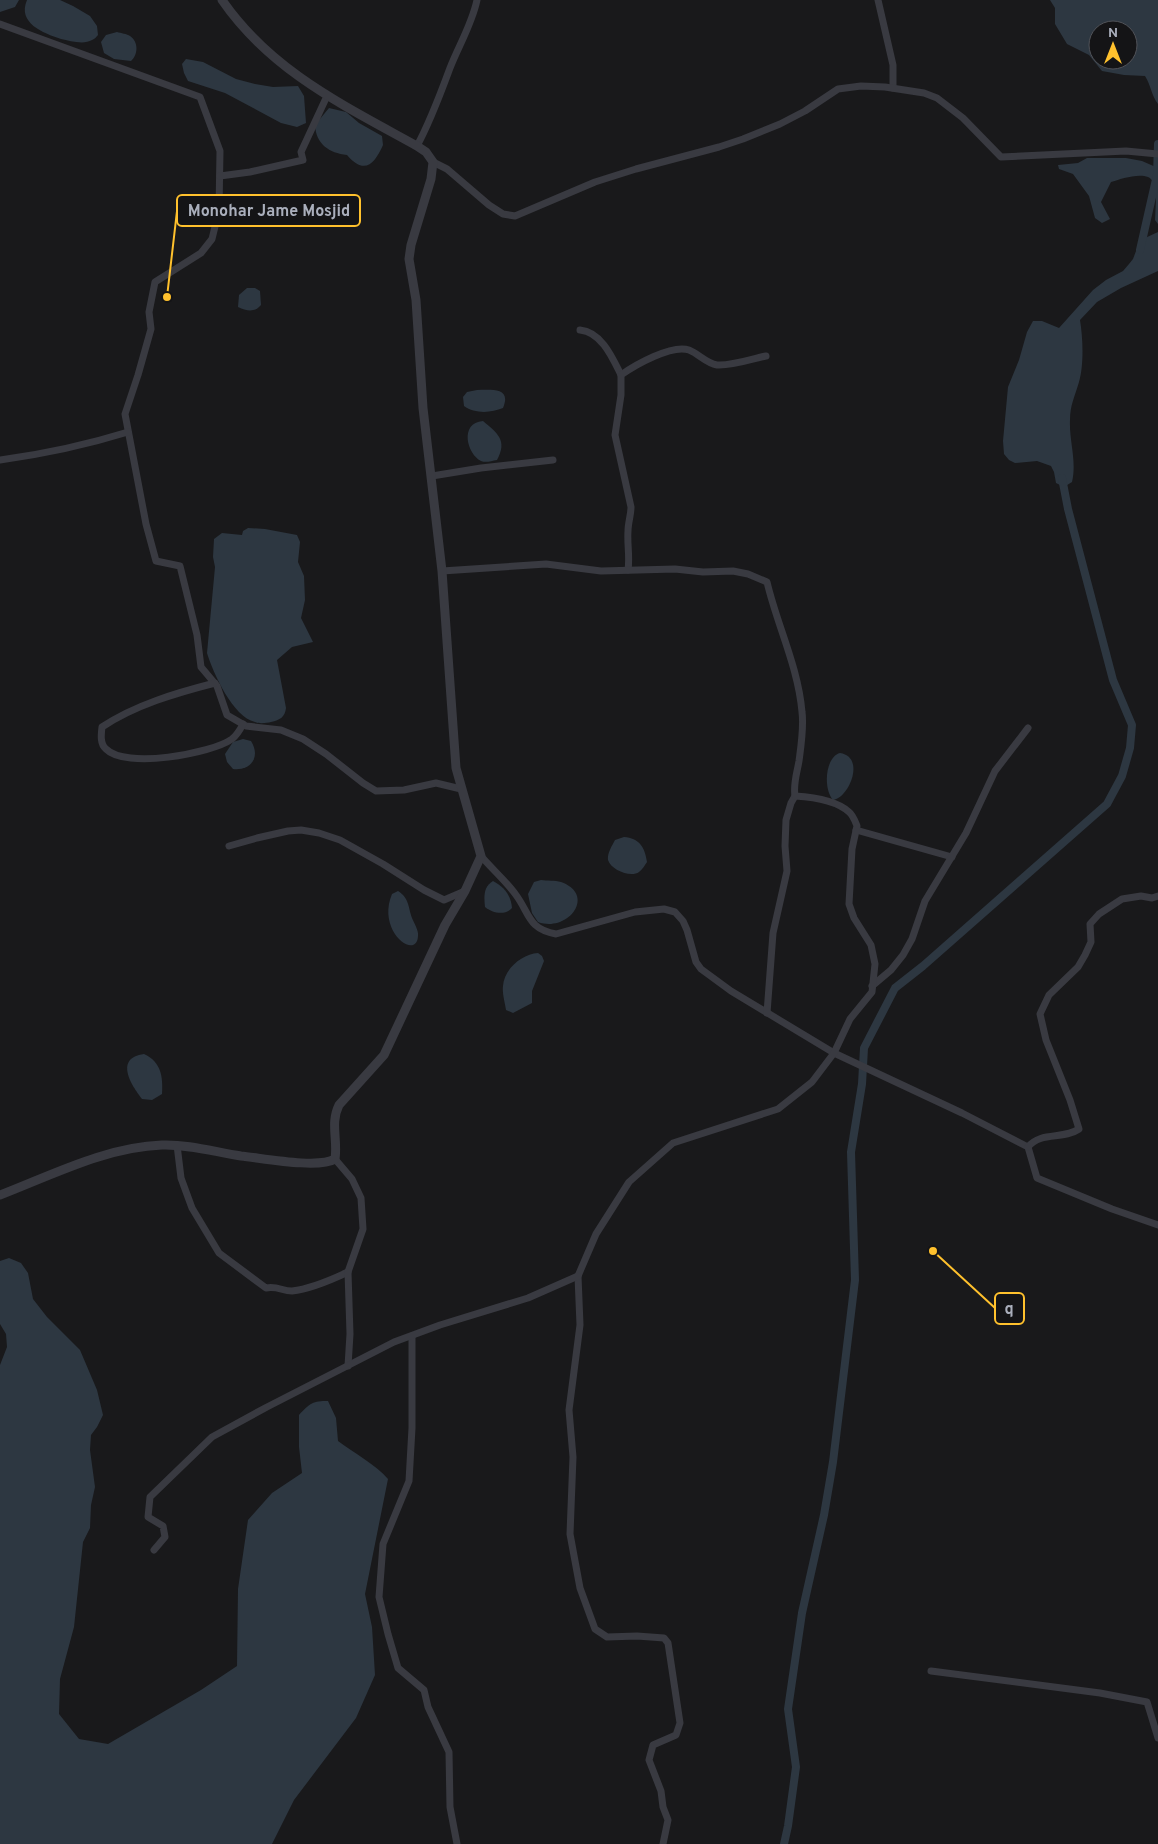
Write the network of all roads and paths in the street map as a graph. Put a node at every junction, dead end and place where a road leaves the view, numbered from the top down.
1 (222, 0) edge
2 (477, 0) edge
3 (878, 0) edge
4 (0, 24) edge
5 (893, 88) junction
6 (327, 96) junction
7 (417, 146) junction
8 (1158, 154) edge
9 (433, 162) junction
10 (220, 176) junction
11 (580, 330) dead end
12 (766, 356) dead end
13 (622, 375) junction
14 (128, 432) junction
15 (0, 460) edge
16 (553, 460) dead end
17 (432, 476) junction
18 (628, 570) junction
19 (442, 571) junction
20 (215, 683) junction
21 (243, 724) junction
22 (1028, 728) dead end
23 (461, 789) junction
24 (795, 796) junction
25 (856, 830) junction
26 (228, 846) dead end
27 (481, 856) junction
28 (952, 857) junction
29 (465, 891) junction
30 (1158, 896) edge
31 (872, 986) junction
32 (767, 1013) junction
33 (834, 1053) junction
34 (177, 1145) junction
35 (1028, 1147) junction
36 (335, 1159) junction
37 (0, 1195) edge
38 (1158, 1225) edge
39 (348, 1272) junction
40 (578, 1276) junction
41 (412, 1336) junction
42 (348, 1366) junction
43 (154, 1550) dead end
44 (931, 1671) dead end
45 (1158, 1738) edge
46 (457, 1844) edge
47 (663, 1844) edge

1 - 6 street
2 - 7 street
3 - 5 street
4 - 10 street
5 - 8 street
5 - 9 street
6 - 7 street
6 - 10 street
7 - 9 street
9 - 17 street
10 - 14 street
11 - 13 street
12 - 13 street
13 - 18 street
14 - 15 street
14 - 20 street
16 - 17 street
17 - 19 street
18 - 19 street
18 - 24 street
19 - 23 street
20 - 21 street
20 - 21 street
21 - 23 street
22 - 28 street
23 - 27 street
24 - 25 street
24 - 32 street
25 - 28 street
25 - 31 street
26 - 29 street
27 - 29 street
27 - 32 street
28 - 31 street
29 - 36 street
30 - 35 street
31 - 33 street
32 - 33 street
33 - 35 street
33 - 40 street
34 - 36 street
34 - 37 street
34 - 39 street
35 - 38 street
36 - 39 street
39 - 42 street
40 - 41 street
40 - 47 street
41 - 42 street
41 - 46 street
42 - 43 street
44 - 45 street

